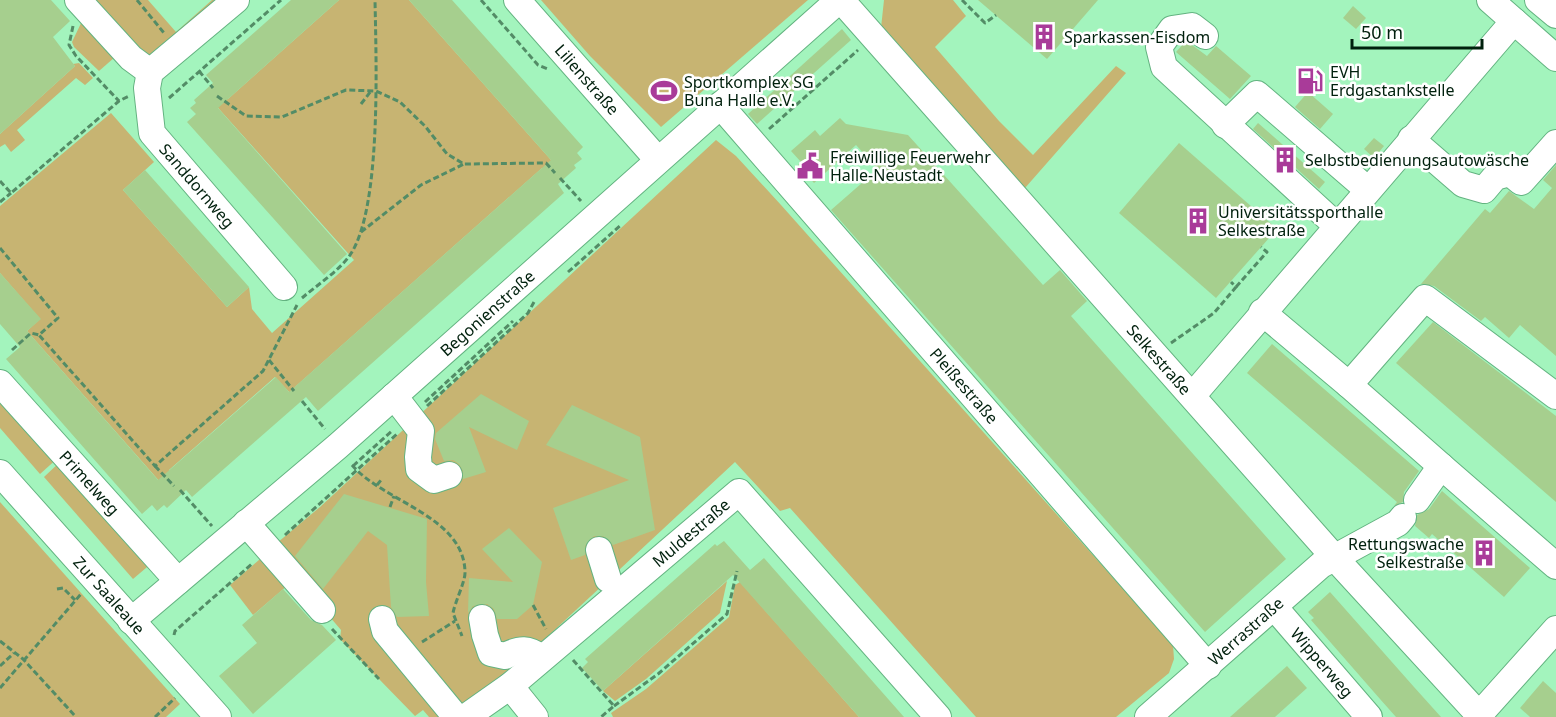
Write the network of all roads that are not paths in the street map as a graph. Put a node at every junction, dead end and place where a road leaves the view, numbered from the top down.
1 (236, 0) edge
2 (517, 0) edge
3 (840, 0) edge
4 (1490, 0) edge
5 (1538, 0) edge
6 (77, 9) edge
7 (1556, 15) edge
8 (1514, 21) junction
9 (1205, 36) dead end
10 (1556, 58) edge
11 (149, 80) junction
12 (720, 105) junction
13 (1225, 125) junction
14 (1412, 139) junction
15 (1556, 143) edge
16 (658, 160) junction
17 (1368, 190) junction
18 (1336, 226) junction
19 (284, 287) dead end
20 (1262, 312) junction
21 (0, 383) edge
22 (1349, 385) junction
23 (1193, 395) junction
24 (394, 396) junction
25 (1556, 396) edge
26 (1441, 466) junction
27 (0, 473) edge
28 (449, 475) dead end
29 (246, 523) junction
30 (599, 550) dead end
31 (1341, 554) junction
32 (1556, 566) edge
33 (608, 579) dead end
34 (178, 581) junction
35 (1275, 608) junction
36 (322, 610) road end
37 (482, 618) dead end
38 (382, 619) dead end
39 (131, 621) junction
40 (1556, 629) edge
41 (557, 653) junction
42 (1208, 666) junction
43 (510, 686) junction
44 (1480, 716) edge
45 (218, 717) edge
46 (456, 717) edge
47 (466, 717) edge
48 (535, 717) edge
49 (938, 717) edge
50 (1148, 717) edge
51 (1369, 717) edge

1 - 11 street
2 - 16 street, Lilienstraße
3 - 12 street, Begonienstraße
3 - 23 street, Selkestraße
4 - 8 street
5 - 7 street
6 - 11 street
8 - 10 street
8 - 14 street
9 - 13 street
11 - 19 street, Sanddornweg
12 - 16 street, Begonienstraße
12 - 42 street, Pleißestraße
13 - 17 street
13 - 18 street
14 - 15 street
14 - 17 street
16 - 24 street, Begonienstraße
17 - 18 street
18 - 20 street
20 - 22 street
20 - 23 street
21 - 34 street, Primelweg
22 - 25 street
22 - 26 street
23 - 31 street, Selkestraße
24 - 28 street
24 - 29 street, Begonienstraße
26 - 31 street
26 - 32 street
27 - 39 street, Zur Saaleaue
29 - 34 street, Begonienstraße
29 - 36 street
30 - 33 street
31 - 35 street, Werrastraße
31 - 44 street, Selkestraße
34 - 39 street, Begonienstraße
35 - 42 street, Werrastraße
35 - 51 street, Wipperweg
37 - 41 street
38 - 46 street
39 - 45 street, Zur Saaleaue
40 - 44 street
41 - 43 street, Muldestraße
41 - 49 street, Muldestraße
42 - 50 street, Werrastraße
43 - 47 street, Muldestraße
43 - 48 street

